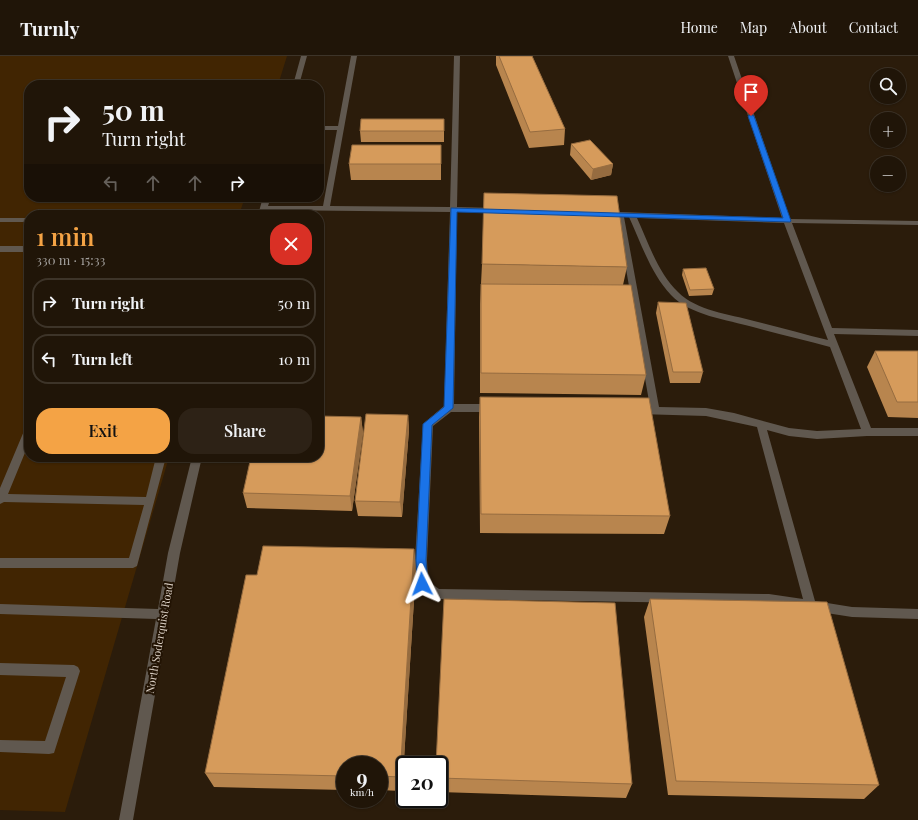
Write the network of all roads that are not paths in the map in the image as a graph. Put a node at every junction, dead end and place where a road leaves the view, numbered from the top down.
1 (304, 56) edge
2 (354, 56) edge
3 (457, 56) edge
4 (730, 56) edge
5 (297, 80) edge
6 (324, 128) edge
7 (340, 128) junction
8 (326, 209) junction
9 (294, 210) edge
10 (454, 210) junction
11 (506, 211) edge
12 (597, 214) edge
13 (620, 214) junction
14 (632, 215) junction
15 (0, 220) edge
16 (24, 220) edge
17 (787, 221) junction
18 (918, 222) edge
19 (0, 249) edge
20 (24, 249) edge
21 (829, 331) junction
22 (918, 333) edge
23 (834, 345) junction
24 (449, 408) junction
25 (504, 408) edge
26 (631, 410) edge
27 (655, 410) junction
28 (761, 425) junction
29 (867, 432) junction
30 (918, 432) edge
31 (24, 444) edge
32 (161, 462) edge
33 (196, 462) edge
34 (0, 499) edge
35 (150, 501) junction
36 (0, 563) edge
37 (810, 604) junction
38 (0, 609) edge
39 (163, 614) junction
40 (918, 614) edge
41 (0, 669) edge
42 (0, 746) edge
43 (126, 820) edge

1 - 5 street
2 - 7 street
3 - 10 street
4 - 17 street
6 - 7 street
7 - 8 street
8 - 9 street
8 - 10 street
10 - 11 street
10 - 24 street
12 - 13 street
13 - 14 street
13 - 27 street
14 - 17 street
14 - 23 street
15 - 16 street
17 - 18 street
17 - 21 street
19 - 20 street
21 - 22 street
21 - 23 street
23 - 29 street
24 - 25 street
24 - 37 street
26 - 27 street
27 - 28 street
28 - 29 street
28 - 37 street
29 - 30 street
31 - 34 street
32 - 35 street
33 - 39 street, North Soderquist Road
34 - 35 street
35 - 36 street
37 - 40 street
38 - 39 street
39 - 43 street, North Soderquist Road
41 - 42 street

